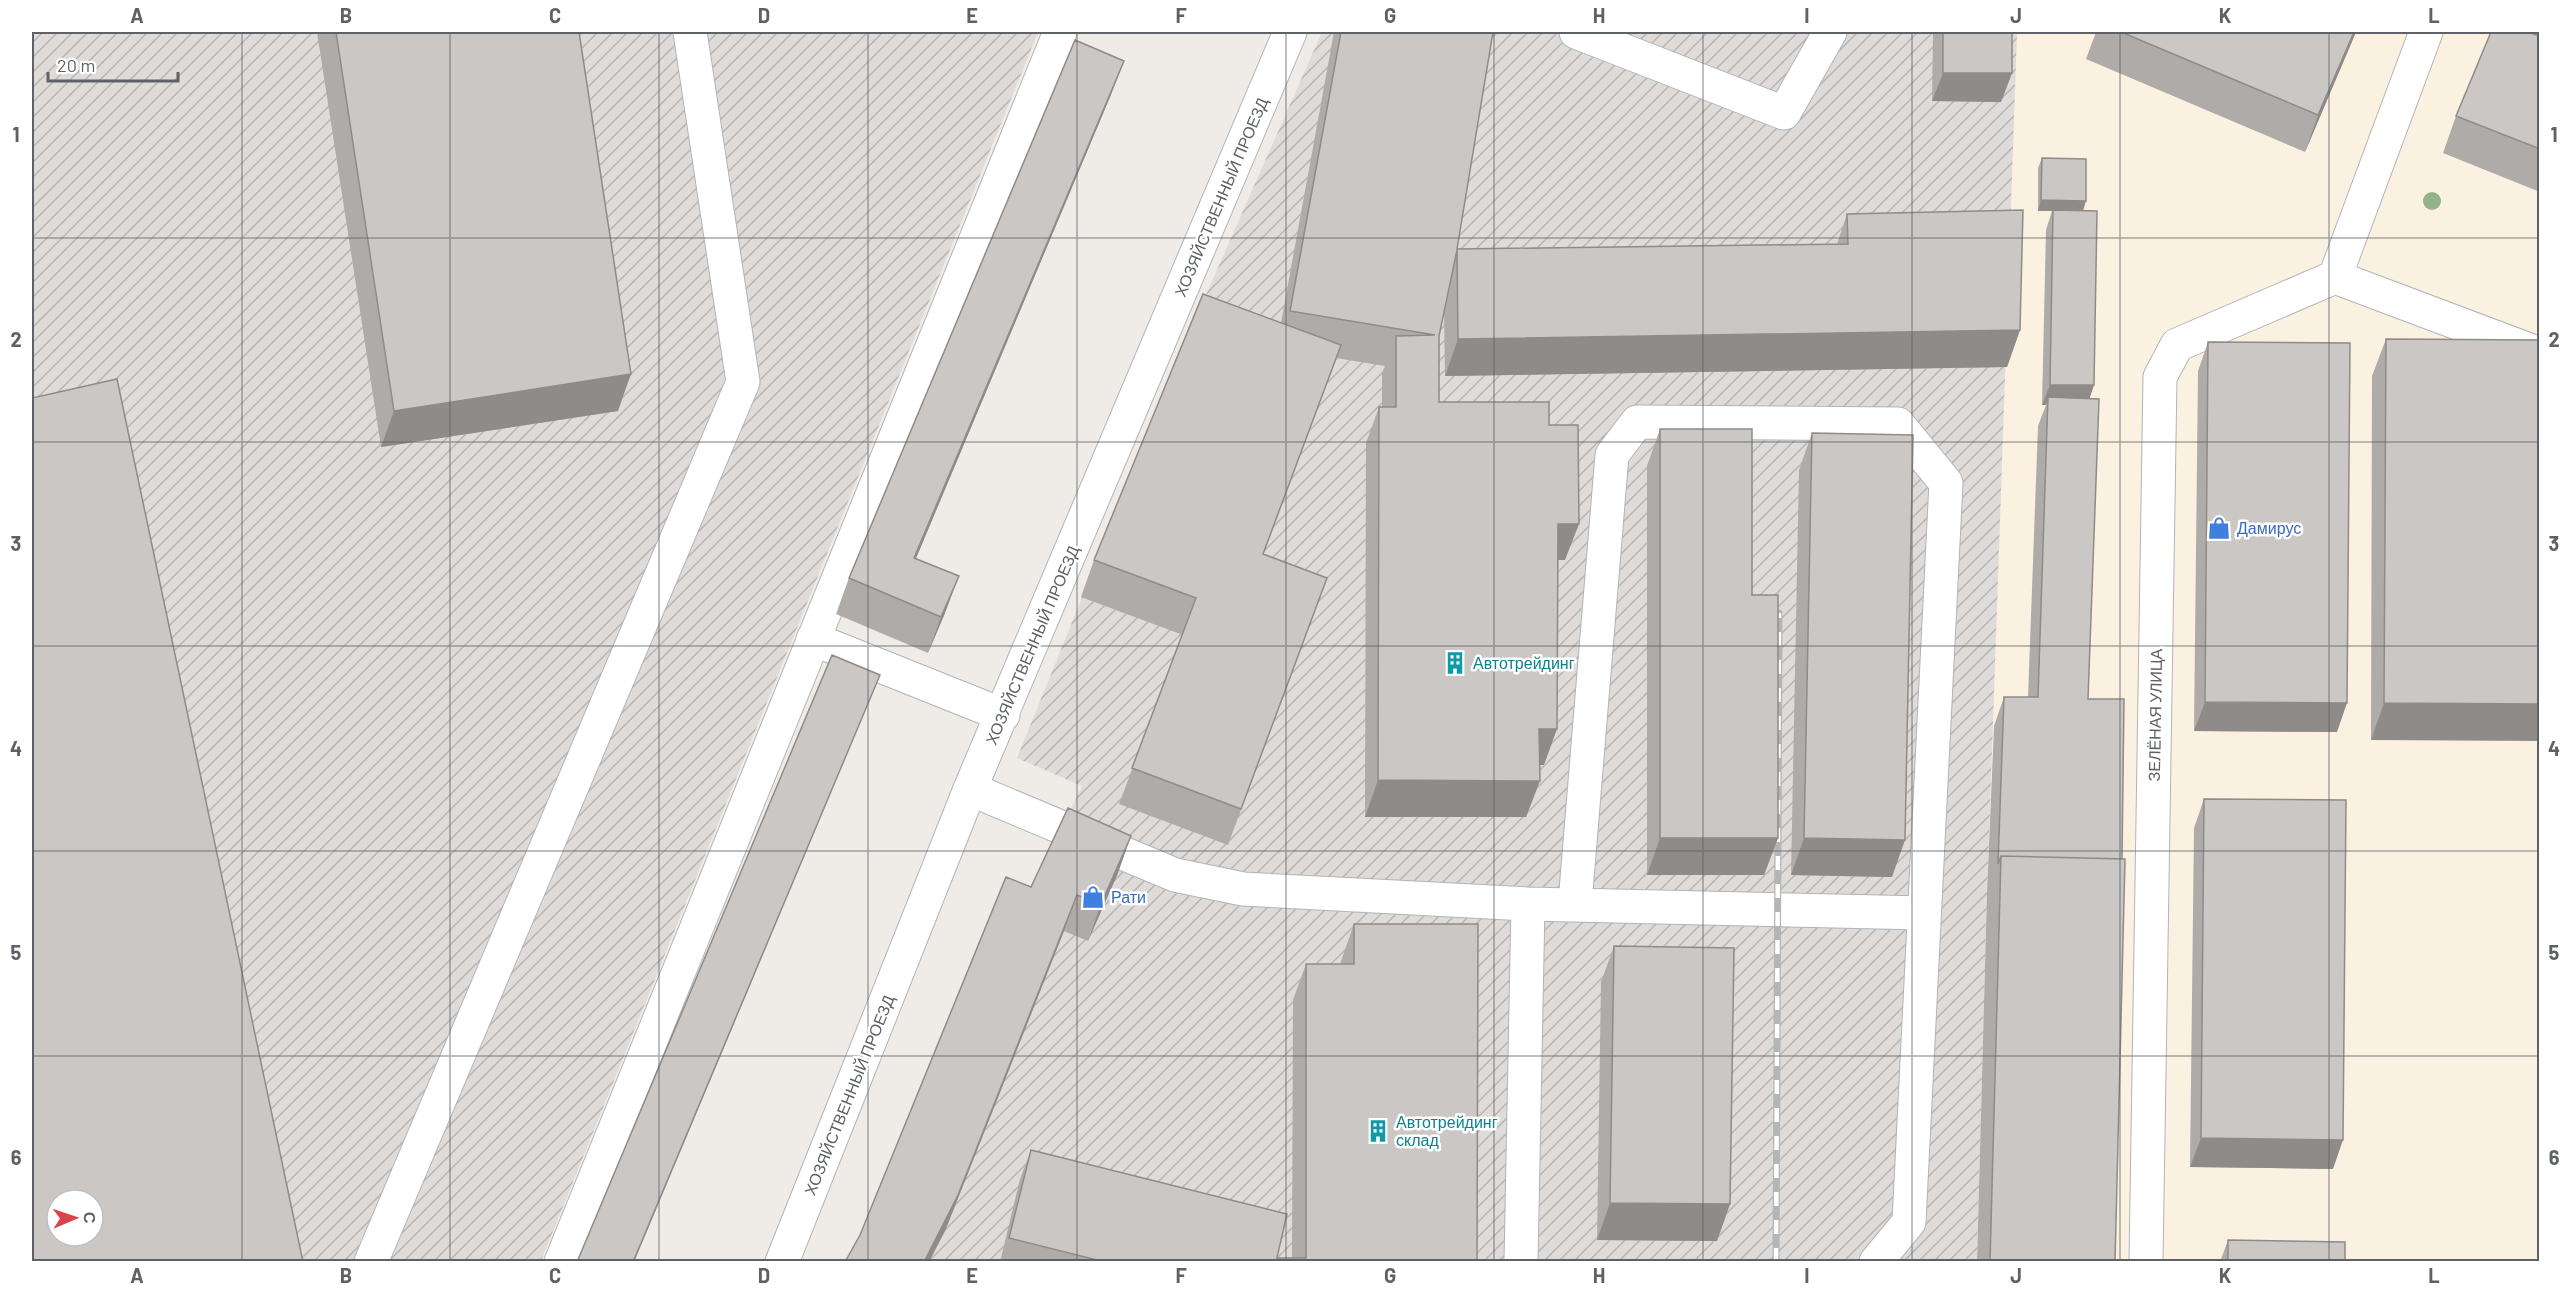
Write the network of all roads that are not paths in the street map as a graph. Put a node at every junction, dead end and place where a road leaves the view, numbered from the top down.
1 (690, 32) edge
2 (1060, 32) edge
3 (1290, 32) edge
4 (1576, 32) edge
5 (1830, 32) edge
6 (2426, 32) edge
7 (2335, 277) junction
8 (2540, 354) edge
9 (813, 639) junction
10 (1003, 715) junction
11 (970, 789) junction
12 (1575, 903) junction
13 (1528, 904) junction
14 (1924, 913) junction
15 (371, 1262) edge
16 (561, 1262) edge
17 (782, 1262) edge
18 (1521, 1262) edge
19 (1876, 1262) edge
20 (2146, 1262) edge

1 - 15 street
2 - 9 street
3 - 10 street, ХОЗЯЙСТВЕННЫЙ ПРОЕЗД
4 - 5 street
6 - 7 street
7 - 8 street
7 - 20 street, ЗЕЛЁНАЯ УЛИЦА
9 - 10 street
9 - 16 street
10 - 11 street, ХОЗЯЙСТВЕННЫЙ ПРОЕЗД
11 - 13 street
11 - 17 street, ХОЗЯЙСТВЕННЫЙ ПРОЕЗД
12 - 13 street
12 - 14 street
12 - 14 street
13 - 18 street
14 - 19 street

